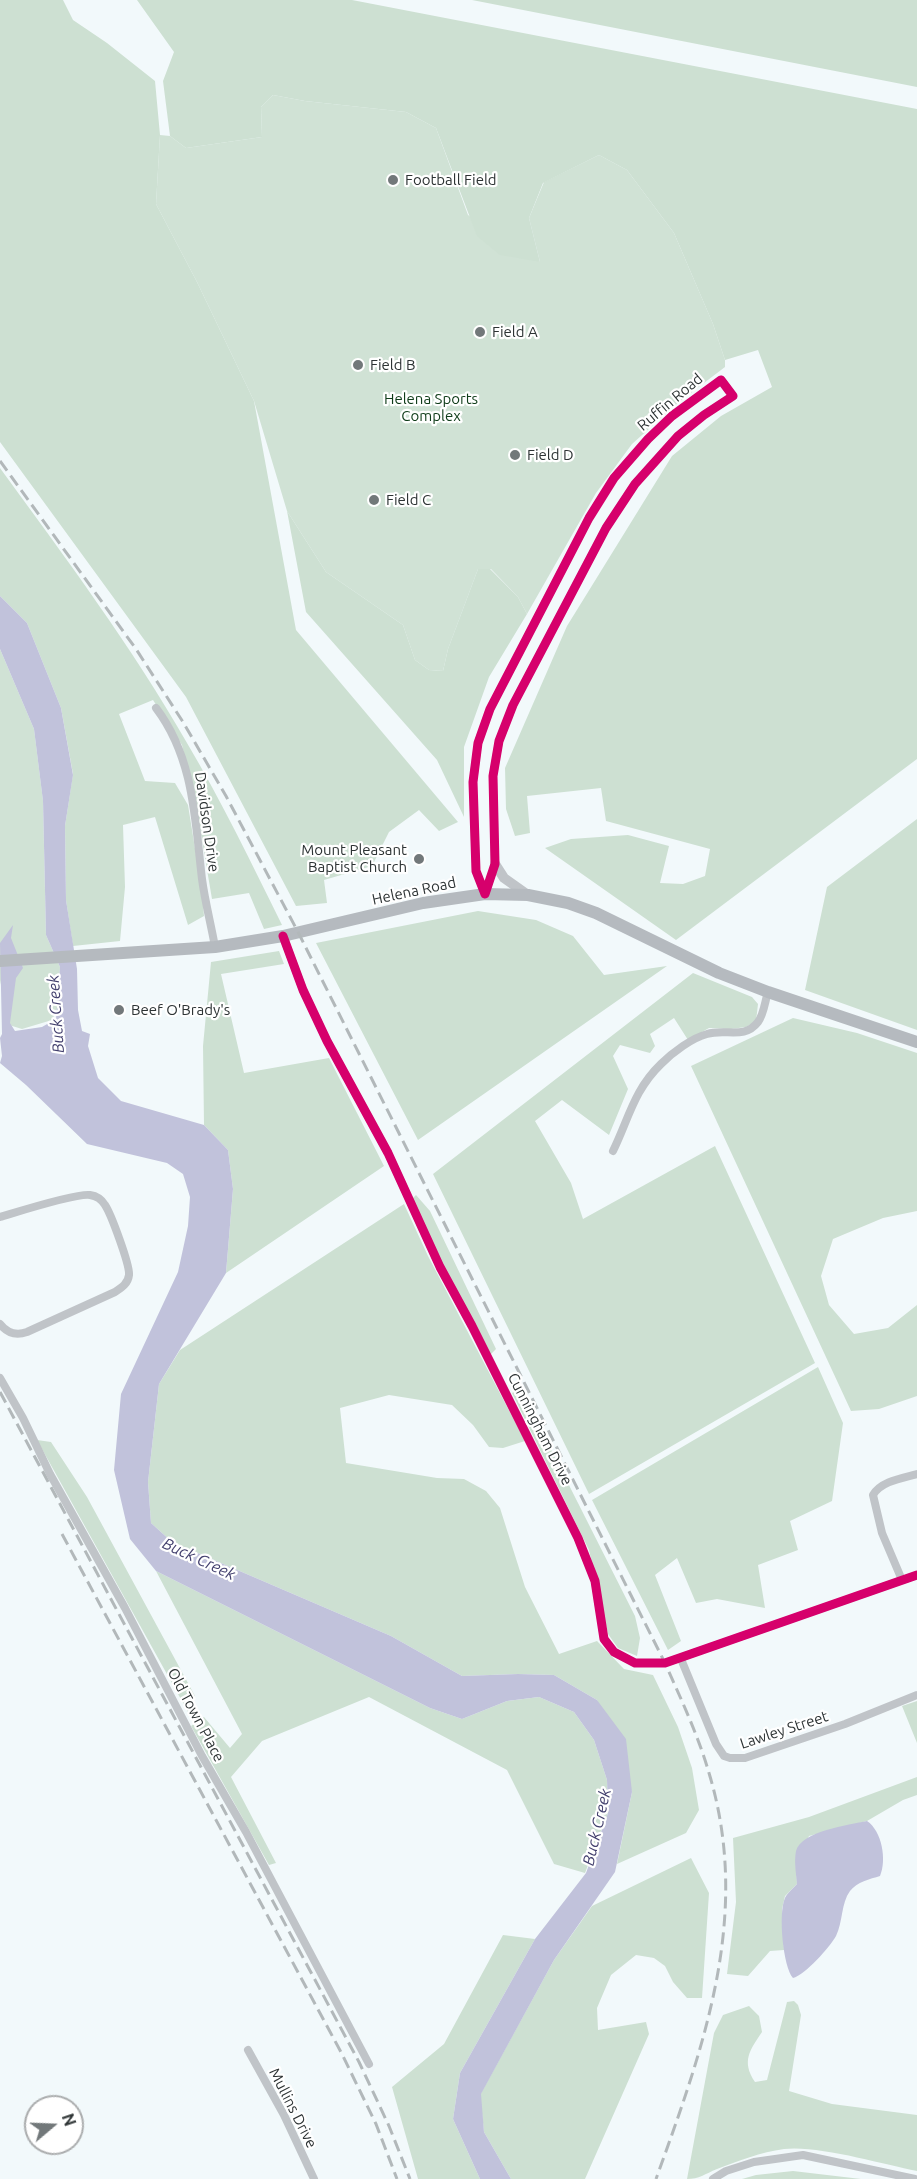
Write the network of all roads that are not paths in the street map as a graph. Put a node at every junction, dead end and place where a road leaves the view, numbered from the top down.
1 (156, 708) dead end
2 (495, 864) junction
3 (485, 894) junction
4 (528, 895) junction
5 (283, 936) junction
6 (214, 947) junction
7 (0, 961) edge
8 (768, 992) junction
9 (917, 1042) edge
10 (613, 1151) dead end
11 (0, 1217) edge
12 (0, 1324) edge
13 (0, 1378) edge
14 (913, 1475) edge
15 (917, 1575) edge
16 (903, 1580) junction
17 (681, 1659) junction
18 (917, 1695) edge
19 (248, 2050) dead end
20 (369, 2064) dead end
21 (314, 2179) edge
22 (713, 2179) edge
23 (915, 2179) edge

1 - 6 street, Davidson Drive
2 - 3 street, Ruffin Road
2 - 3 street, Ruffin Road
2 - 4 street
3 - 4 main road, Helena Road
3 - 5 main road, Helena Road
4 - 8 main road, Helena Road
5 - 6 main road, Helena Road
5 - 17 street, Cunningham Drive
6 - 7 main road, Helena Road
8 - 9 main road, Helena Road
8 - 10 street
11 - 12 street
13 - 20 street, Old Town Place
14 - 16 street
15 - 16 street, Cunningham Drive
16 - 17 street, Cunningham Drive
17 - 18 street, Lawley Street
19 - 21 street, Mullins Drive
22 - 23 street

